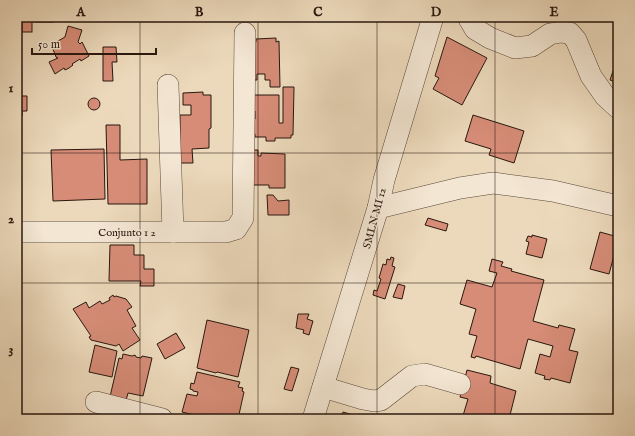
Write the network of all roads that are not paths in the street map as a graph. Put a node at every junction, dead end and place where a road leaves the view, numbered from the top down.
1 (433, 17) edge
2 (468, 17) edge
3 (245, 33) dead end
4 (168, 85) dead end
5 (618, 108) edge
6 (618, 206) edge
7 (378, 208) junction
8 (17, 232) edge
9 (173, 232) junction
10 (460, 384) dead end
11 (323, 386) junction
12 (96, 402) dead end
13 (162, 419) edge
14 (313, 419) edge

1 - 7 street, SMLN MI 12
2 - 5 street
3 - 9 street, Conjunto 1 2
4 - 9 street
6 - 7 street
7 - 11 street, SMLN MI 12
8 - 9 street, Conjunto 1 2
10 - 11 street
11 - 14 street, SMLN MI 12
12 - 13 street

